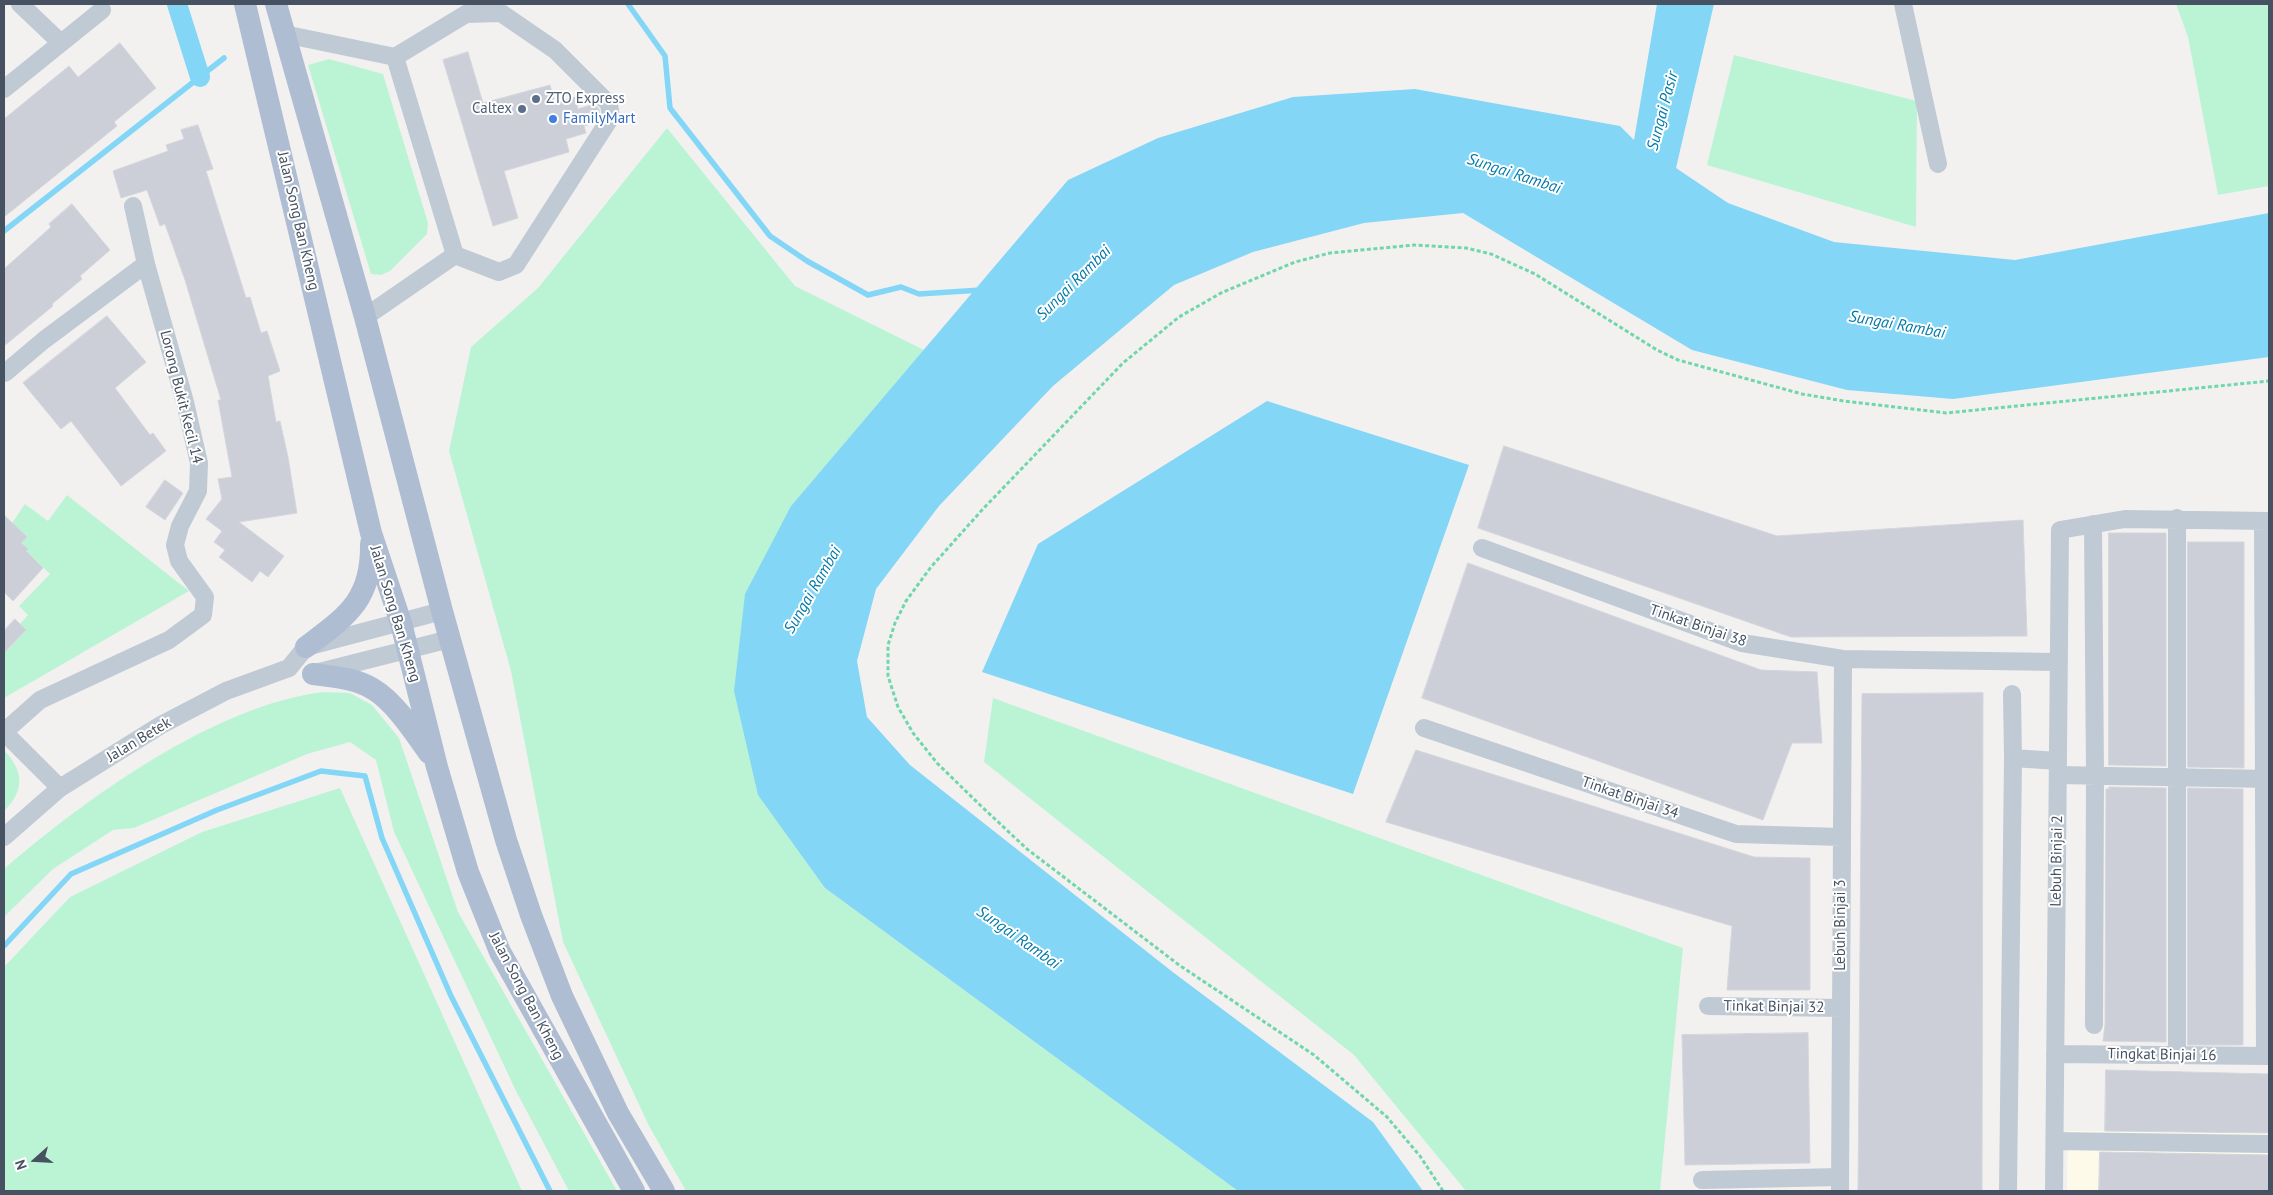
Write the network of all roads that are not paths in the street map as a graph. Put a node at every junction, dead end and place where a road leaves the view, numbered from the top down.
1 (20, 4) edge
2 (245, 4) edge
3 (276, 4) edge
4 (1903, 4) edge
5 (102, 10) dead end
6 (284, 34) junction
7 (61, 43) junction
8 (394, 57) junction
9 (4, 89) edge
10 (1938, 164) dead end
11 (133, 206) dead end
12 (455, 255) junction
13 (146, 264) junction
14 (365, 317) junction
15 (5, 373) edge
16 (2177, 518) junction
17 (2266, 521) edge
18 (2093, 524) junction
19 (370, 533) junction
20 (1482, 548) dead end
21 (442, 611) junction
22 (401, 623) junction
23 (2266, 634) edge
24 (450, 639) junction
25 (306, 647) junction
26 (409, 650) junction
27 (1844, 658) junction
28 (2059, 662) junction
29 (290, 668) junction
30 (314, 674) junction
31 (2012, 694) dead end
32 (1424, 728) dead end
33 (4, 732) edge
34 (2013, 758) junction
35 (437, 767) junction
36 (2058, 768) junction
37 (2095, 775) junction
38 (2178, 777) junction
39 (2266, 779) edge
40 (60, 788) junction
41 (1842, 837) junction
42 (4, 838) edge
43 (1708, 1006) dead end
44 (1841, 1008) junction
45 (2094, 1024) dead end
46 (2055, 1054) junction
47 (2177, 1055) junction
48 (2267, 1056) edge
49 (2055, 1141) junction
50 (2269, 1144) edge
51 (1702, 1180) dead end
52 (1840, 1184) edge
53 (634, 1191) edge
54 (664, 1191) edge
55 (2008, 1191) edge
56 (2054, 1191) edge

1 - 7 street
2 - 19 main road, Jalan Song Ban Kheng
3 - 6 main road, Jalan Song Ban Kheng
4 - 10 street
5 - 7 street
6 - 8 street
6 - 14 main road, Jalan Song Ban Kheng
7 - 9 street
8 - 12 street
8 - 12 street
11 - 13 street, Lorong Bukit Kecil 14
12 - 14 street
13 - 15 street
13 - 33 street, Lorong Bukit Kecil 14
14 - 21 main road, Jalan Song Ban Kheng
16 - 17 street
16 - 18 street
16 - 38 street
17 - 23 street
18 - 28 street, Lebuh Binjai 2
18 - 37 street
19 - 22 main road, Jalan Song Ban Kheng
19 - 25 main road
20 - 27 street, Tinkat Binjai 38
21 - 22 street
21 - 24 main road, Jalan Song Ban Kheng
22 - 25 street
22 - 26 main road, Jalan Song Ban Kheng
23 - 39 street
24 - 26 street
24 - 54 main road, Jalan Song Ban Kheng
25 - 29 street
26 - 30 street
26 - 35 main road, Jalan Song Ban Kheng
27 - 28 street, Tinkat Binjai 38
27 - 41 street, Lebuh Binjai 3
28 - 36 street, Lebuh Binjai 2
29 - 30 street
29 - 40 street, Jalan Betek
30 - 35 main road
31 - 34 street
32 - 41 street, Tinkat Binjai 34
33 - 40 street
34 - 36 street
34 - 55 street
35 - 53 main road, Jalan Song Ban Kheng
36 - 37 street
36 - 46 street, Lebuh Binjai 2
37 - 38 street
37 - 45 street
38 - 39 street
38 - 47 street
39 - 48 street
40 - 42 street, Jalan Betek
41 - 44 street, Lebuh Binjai 3
43 - 44 street, Tinkat Binjai 32
44 - 52 street, Lebuh Binjai 3
46 - 47 street, Tingkat Binjai 16
46 - 49 street, Lebuh Binjai 2
47 - 48 street, Tingkat Binjai 16
49 - 50 street
49 - 56 street, Lebuh Binjai 2
51 - 52 street

